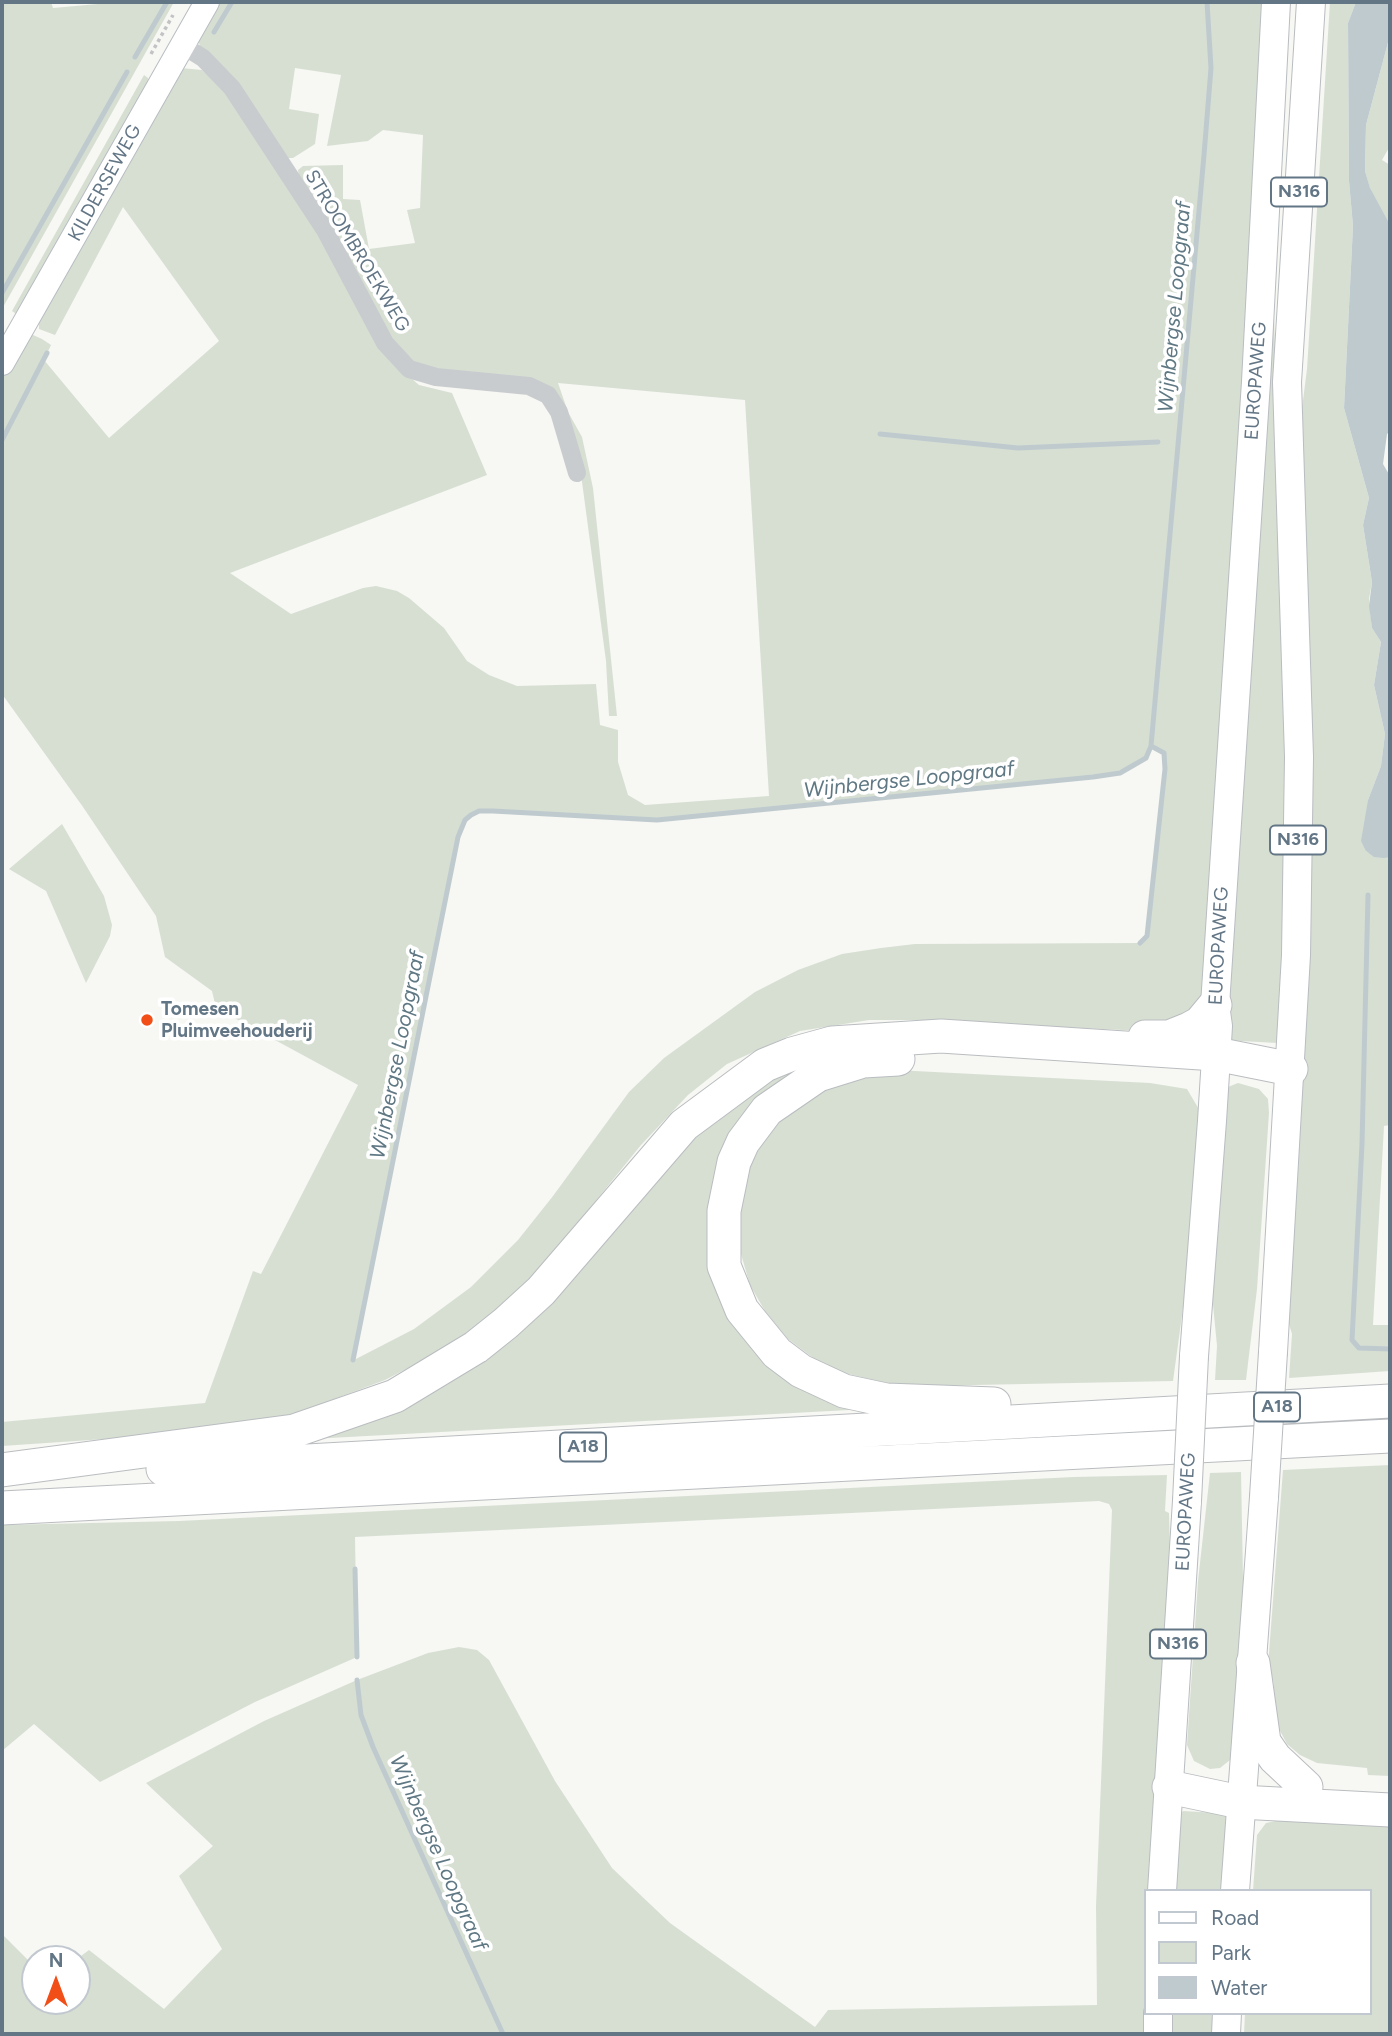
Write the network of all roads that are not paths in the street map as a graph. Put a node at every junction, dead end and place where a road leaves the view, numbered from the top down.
1 (207, 2) edge
2 (1276, 2) edge
3 (1311, 2) edge
4 (182, 44) junction
5 (2, 363) edge
6 (577, 473) dead end
7 (1215, 1005) junction
8 (1081, 1045) junction
9 (1216, 1064) junction
10 (1291, 1069) junction
11 (1390, 1401) edge
12 (1163, 1413) junction
13 (1390, 1436) edge
14 (1307, 1441) junction
15 (1390, 1448) edge
16 (2, 1470) edge
17 (2, 1477) edge
18 (2, 1508) edge
19 (1253, 1663) junction
20 (1169, 1787) junction
21 (1306, 1787) junction
22 (1390, 1791) edge
23 (1241, 1792) junction
24 (1390, 1810) edge
25 (1161, 1889) edge
26 (1235, 1889) edge
27 (1158, 2015) edge
28 (1227, 2015) edge
29 (1158, 2034) edge
30 (1226, 2034) edge

1 - 4 street, KILDERSEWEG
2 - 7 main road, EUROPAWEG / N316
3 - 10 main road, EUROPAWEG / N316
4 - 5 street, KILDERSEWEG
4 - 6 street, STROOMBROEKWEG
7 - 8 highway, A18
7 - 9 main road, EUROPAWEG / N316
8 - 9 highway, A18
8 - 16 highway, A18
9 - 10 highway, A18
9 - 12 highway, A18
9 - 20 main road, EUROPAWEG / N316, bridge
10 - 19 main road, EUROPAWEG / N316, bridge
11 - 12 highway, A18
12 - 17 highway, A18
13 - 14 highway, A18
14 - 15 highway, A18
14 - 18 highway, A18
19 - 21 highway
19 - 23 main road, EUROPAWEG / N316
20 - 23 highway
20 - 25 main road, EUROPAWEG / N316
21 - 22 highway
21 - 23 highway
23 - 24 highway
23 - 26 main road, EUROPAWEG / N316
27 - 29 main road
28 - 30 main road

